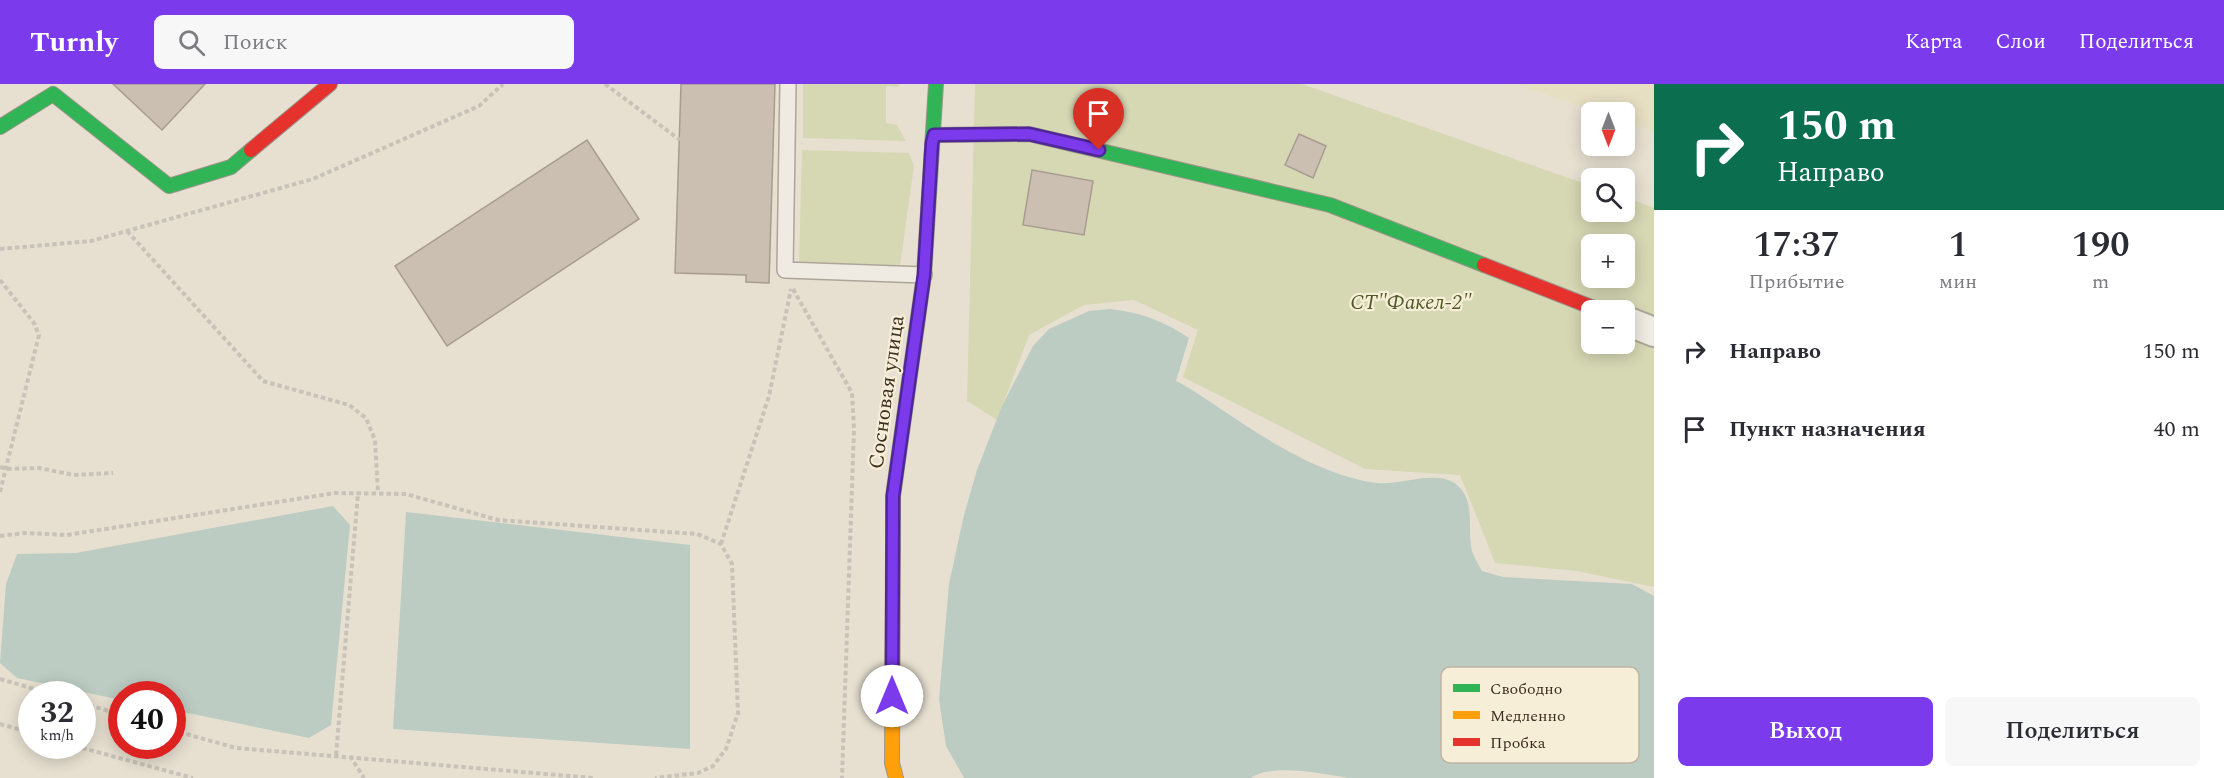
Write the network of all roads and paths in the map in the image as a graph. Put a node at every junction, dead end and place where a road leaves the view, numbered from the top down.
1 (330, 84) edge
2 (503, 84) edge
3 (605, 84) edge
4 (788, 84) edge
5 (936, 84) edge
6 (58, 89) edge
7 (311, 90) edge
8 (0, 127) edge
9 (934, 135) junction
10 (680, 140) dead end
11 (127, 231) junction
12 (0, 249) edge
13 (924, 275) junction
14 (0, 280) edge
15 (1581, 303) edge
16 (1635, 324) edge
17 (1654, 332) edge
18 (0, 466) edge
19 (7, 469) junction
20 (113, 473) dead end
21 (0, 492) edge
22 (358, 493) junction
23 (378, 493) junction
24 (0, 537) edge
25 (721, 544) junction
26 (0, 679) edge
27 (18, 684) edge
28 (0, 724) edge
29 (18, 729) edge
30 (186, 734) edge
31 (96, 752) edge
32 (336, 755) junction
33 (350, 756) junction
34 (543, 776) edge
35 (698, 776) edge
36 (193, 778) edge
37 (364, 778) edge
38 (594, 778) edge
39 (656, 778) edge
40 (842, 778) edge
41 (896, 778) edge

1 - 7 street
2 - 11 path
3 - 10 path
4 - 13 lane
5 - 9 street, Сосновая улица
6 - 7 street
6 - 8 street
9 - 13 street, Сосновая улица
9 - 15 street
11 - 12 path
11 - 23 path
13 - 41 street, Сосновая улица
14 - 19 path
16 - 17 street
18 - 19 path
19 - 20 path
19 - 21 path
22 - 23 path
22 - 24 path
22 - 32 path
23 - 25 path
25 - 35 path
25 - 40 path
26 - 27 path
28 - 29 path
30 - 32 path
31 - 36 path
32 - 33 path
33 - 34 path
33 - 37 path
34 - 38 path
35 - 39 path

